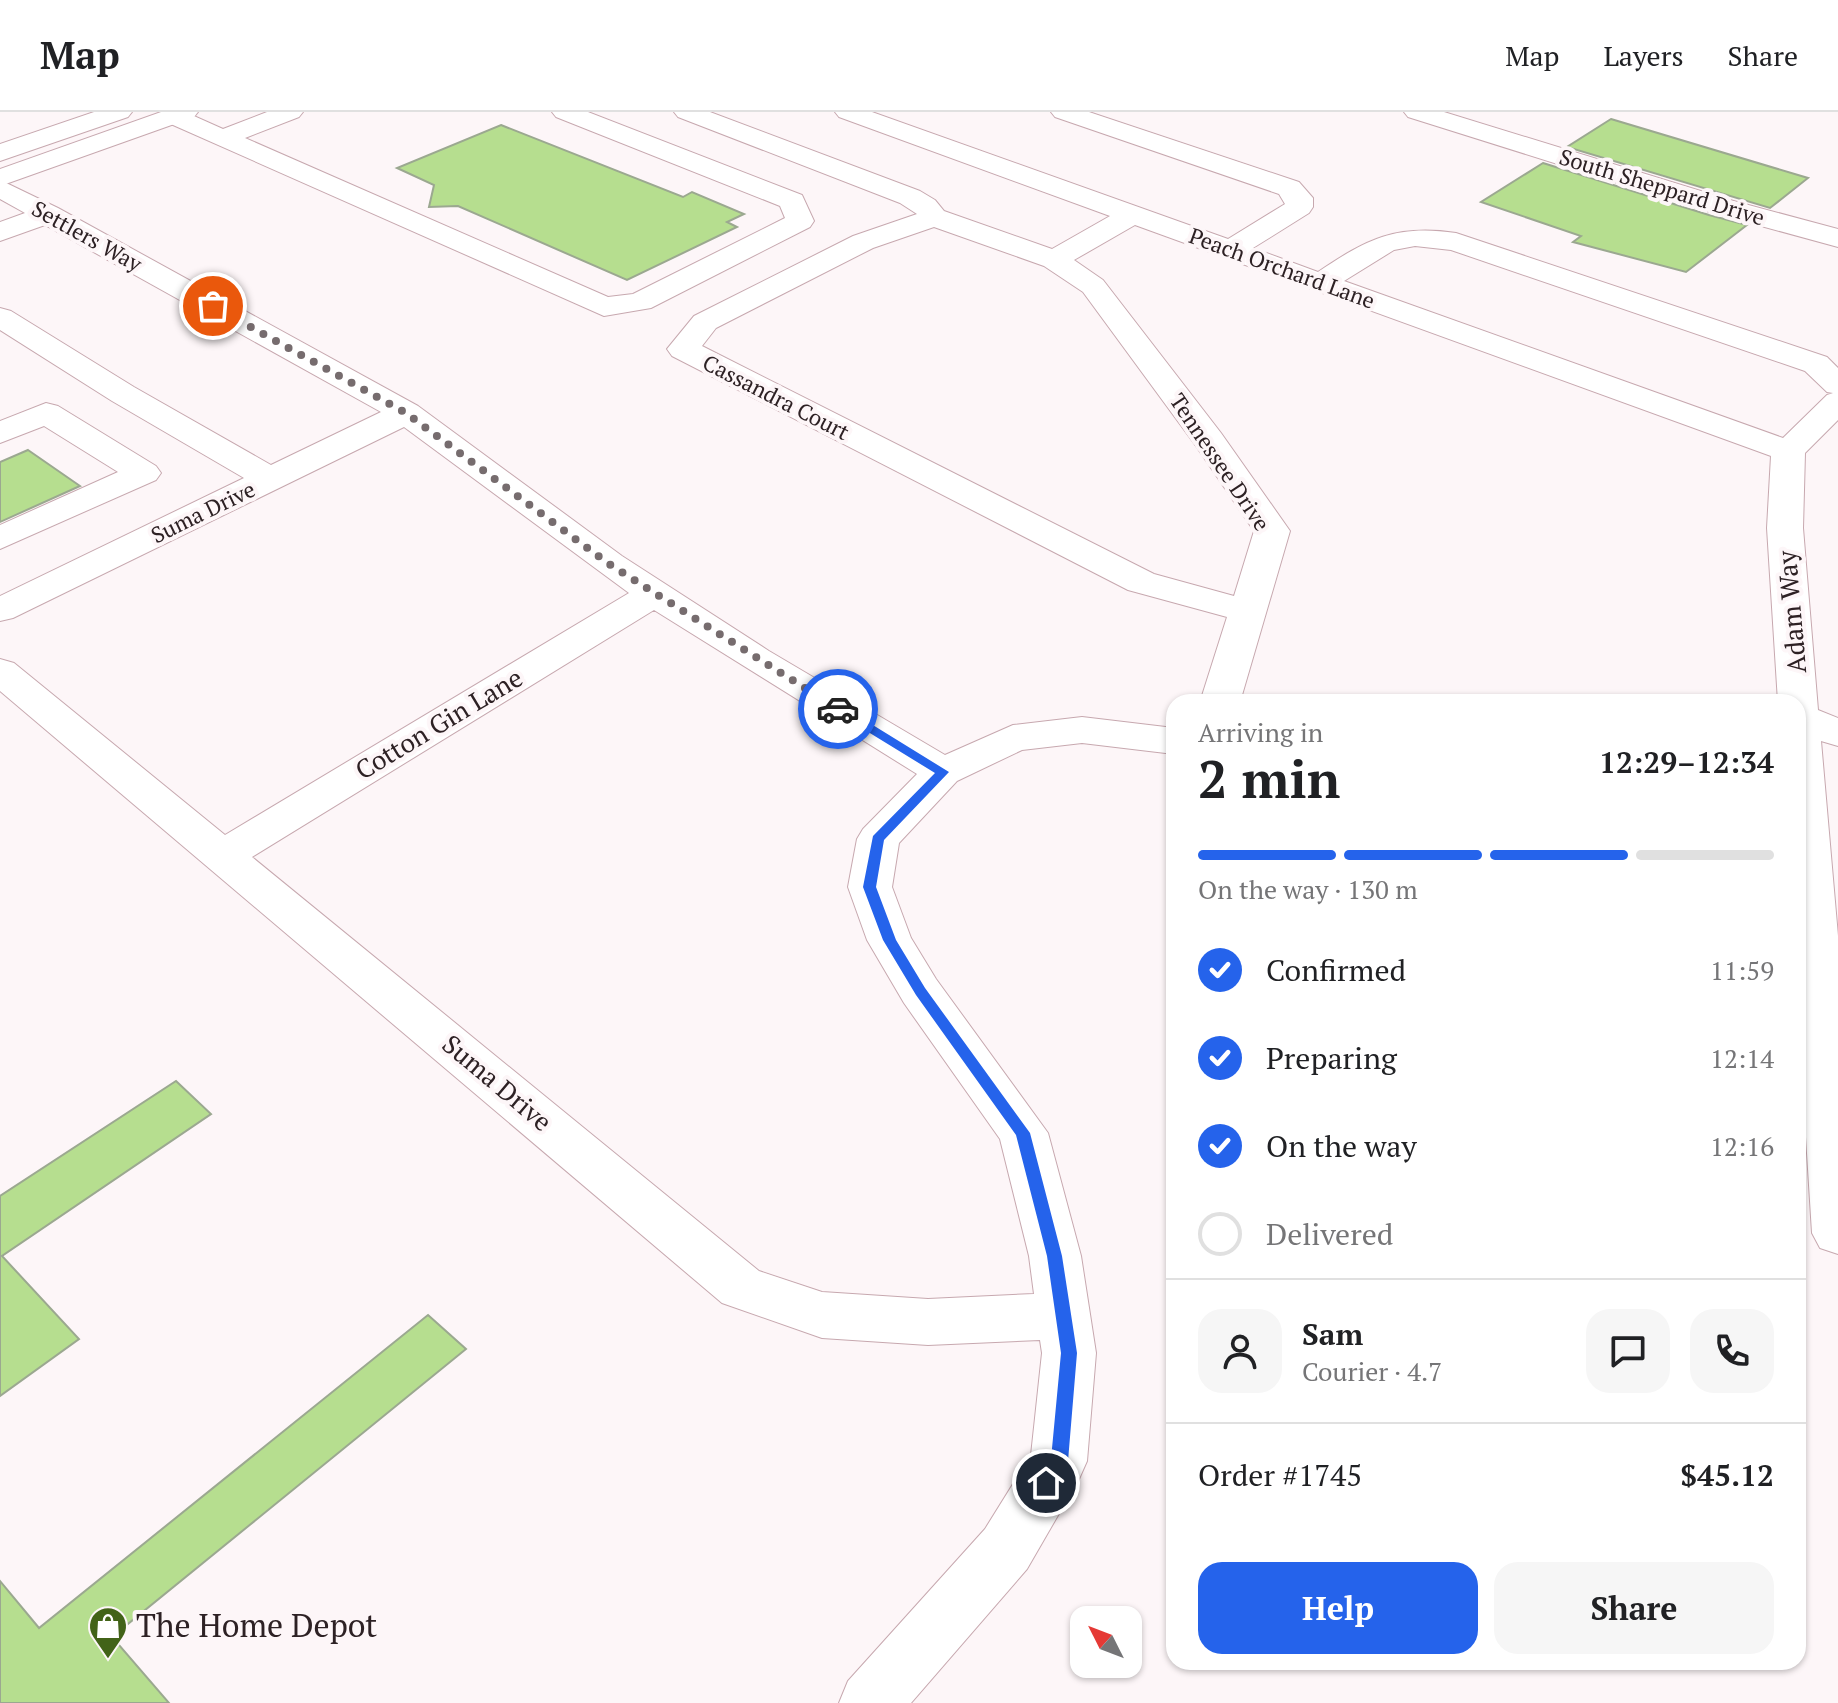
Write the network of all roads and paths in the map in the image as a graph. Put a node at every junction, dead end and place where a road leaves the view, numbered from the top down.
1 (119, 112) edge
2 (290, 112) edge
3 (565, 112) edge
4 (687, 112) edge
5 (848, 112) edge
6 (1064, 112) edge
7 (1417, 112) edge
8 (1460, 112) edge
9 (179, 114) edge
10 (1486, 132) junction
11 (222, 138) junction
12 (0, 153) edge
13 (0, 178) edge
14 (0, 188) edge
15 (48, 214) junction
16 (1133, 215) junction
17 (934, 217) junction
18 (0, 232) edge
19 (1838, 238) edge
20 (1230, 250) junction
21 (1054, 260) junction
22 (1321, 283) junction
23 (0, 317) edge
24 (1838, 385) edge
25 (1838, 402) edge
26 (406, 413) junction
27 (0, 433) edge
28 (1788, 451) junction
29 (270, 479) junction
30 (0, 538) edge
31 (654, 594) junction
32 (0, 610) edge
33 (1248, 611) junction
34 (0, 671) edge
35 (1222, 694) edge
36 (1798, 694) edge
37 (1806, 720) edge
38 (1838, 733) edge
39 (1166, 740) edge
40 (943, 772) junction
41 (224, 855) junction
42 (1806, 892) edge
43 (1838, 1233) edge
44 (1063, 1316) junction
45 (870, 1703) edge

1 - 12 main road
2 - 11 main road
3 - 11 main road
4 - 17 main road
5 - 16 main road, Peach Orchard Lane
6 - 20 main road
7 - 10 main road, South Sheppard Drive
8 - 10 main road
9 - 11 main road
9 - 13 main road
10 - 19 main road, South Sheppard Drive
14 - 15 main road, Settlers Way
15 - 18 main road
15 - 26 main road, Settlers Way
16 - 20 main road, Peach Orchard Lane
16 - 21 main road
17 - 21 main road
17 - 33 main road, Cassandra Court
20 - 22 main road, Peach Orchard Lane
21 - 33 main road, Tennessee Drive
22 - 24 main road
22 - 28 main road, Peach Orchard Lane
23 - 29 main road
25 - 28 main road
26 - 29 main road, Suma Drive
26 - 31 main road, Settlers Way
27 - 30 main road
28 - 36 main road, Adam Way
29 - 32 main road, Suma Drive
31 - 40 main road, Settlers Way
31 - 41 main road, Cotton Gin Lane
33 - 35 main road, Tennessee Drive
34 - 41 main road, Suma Drive
37 - 38 main road
39 - 40 main road
40 - 44 main road
41 - 44 main road, Suma Drive
42 - 43 main road, Adam Way
44 - 45 main road

